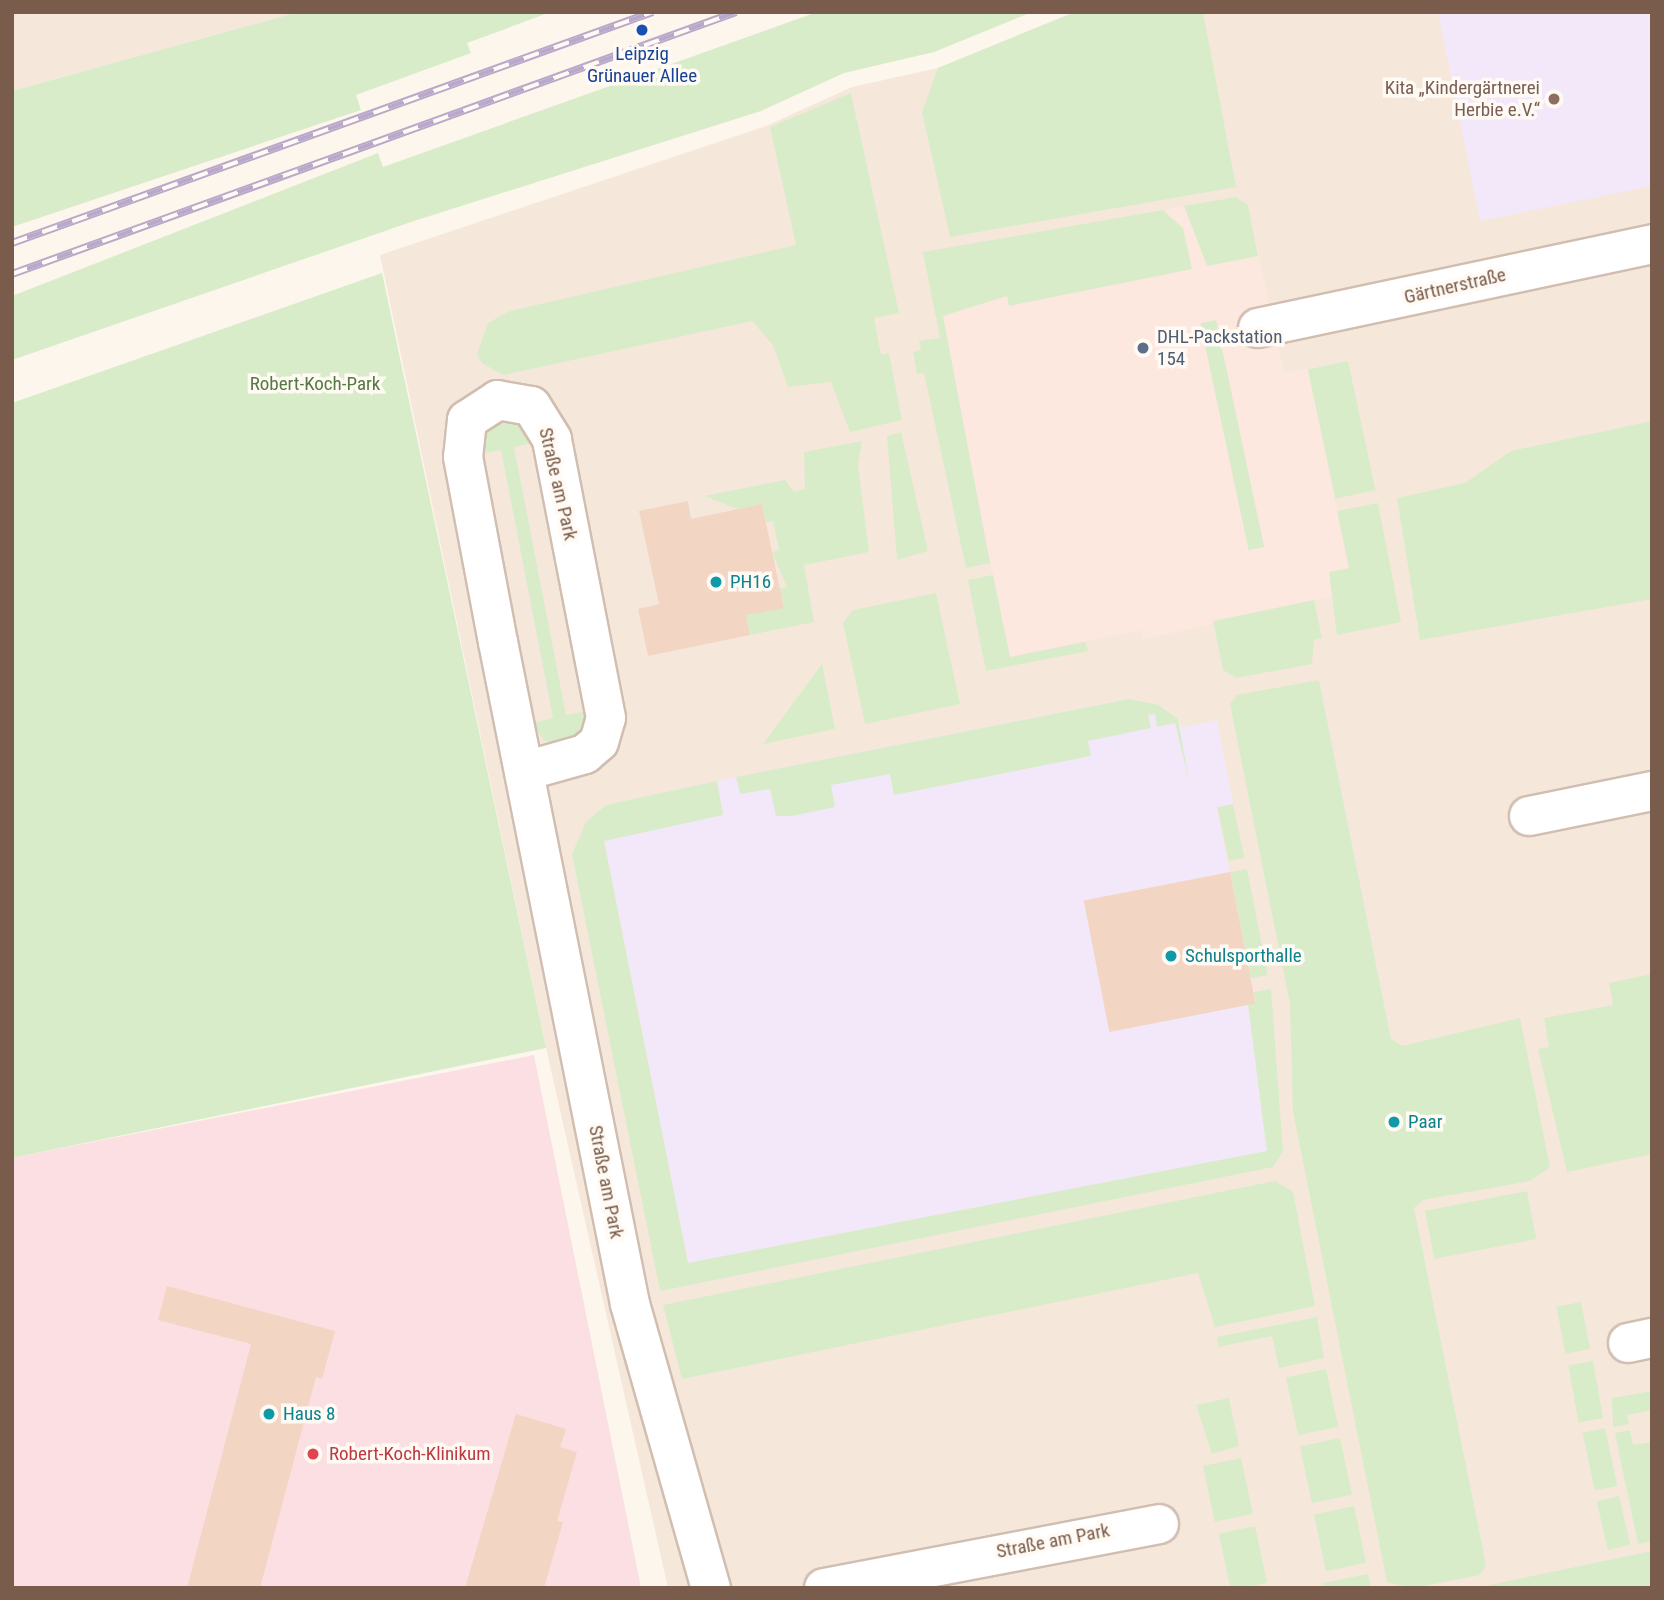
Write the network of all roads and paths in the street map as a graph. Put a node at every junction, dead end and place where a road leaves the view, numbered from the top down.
1 (1652, 244) edge
2 (1258, 328) dead end
3 (525, 771) junction
4 (1652, 791) edge
5 (1529, 816) dead end
6 (1159, 1524) dead end
7 (711, 1588) edge
8 (824, 1588) edge

1 - 2 street, Gärtnerstraße
3 - 3 street, Straße am Park
3 - 7 street, Straße am Park
4 - 5 street
6 - 8 street, Straße am Park

